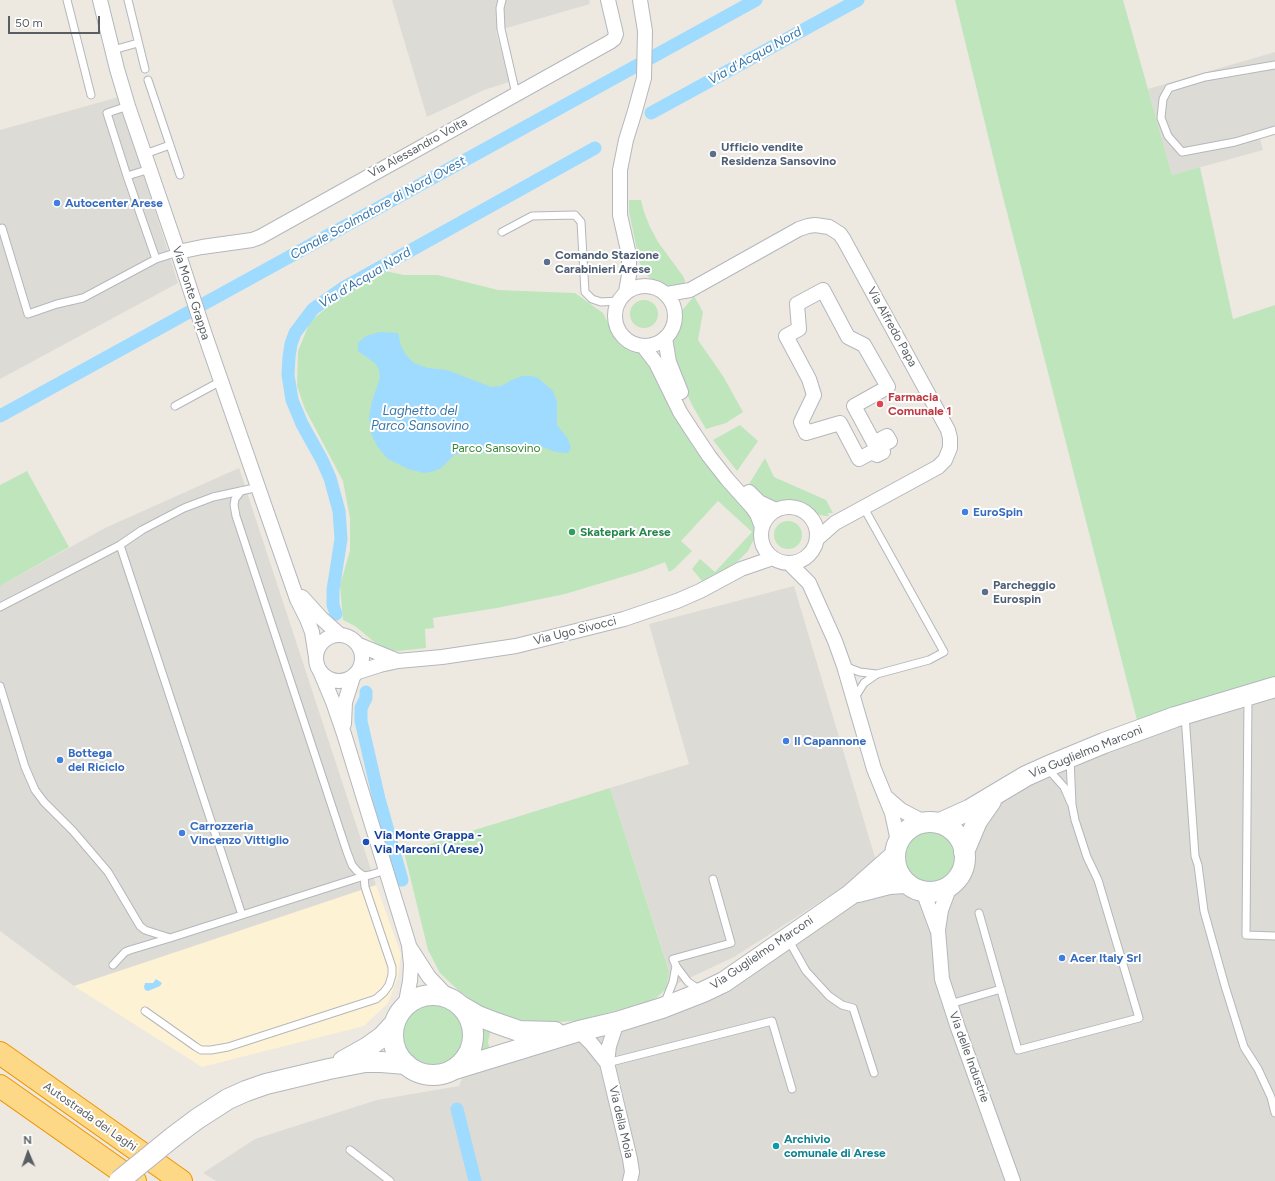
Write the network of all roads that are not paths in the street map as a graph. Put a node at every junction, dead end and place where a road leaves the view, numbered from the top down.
1 (67, 0) edge
2 (100, 0) edge
3 (128, 0) edge
4 (502, 0) edge
5 (608, 0) edge
6 (640, 0) edge
7 (138, 43) junction
8 (113, 50) junction
9 (1275, 65) edge
10 (145, 69) dead end
11 (148, 80) dead end
12 (516, 94) junction
13 (91, 95) dead end
14 (128, 106) junction
15 (1275, 130) edge
16 (170, 146) junction
17 (145, 154) junction
18 (150, 169) junction
19 (180, 175) dead end
20 (127, 176) junction
21 (2, 228) dead end
22 (502, 232) dead end
23 (178, 252) junction
24 (629, 255) junction
25 (156, 259) junction
26 (650, 286) junction
27 (690, 290) junction
28 (667, 294) junction
29 (622, 296) junction
30 (675, 309) junction
31 (666, 338) junction
32 (643, 346) junction
33 (221, 381) junction
34 (814, 395) joint
35 (175, 406) dead end
36 (259, 487) junction
37 (242, 491) junction
38 (864, 508) junction
39 (776, 510) junction
40 (815, 521) junction
41 (834, 523) junction
42 (762, 526) junction
43 (818, 538) junction
44 (762, 544) junction
45 (120, 545) junction
46 (810, 556) junction
47 (773, 558) junction
48 (790, 564) junction
49 (741, 568) junction
50 (809, 583) junction
51 (293, 584) junction
52 (0, 607) edge
53 (340, 635) junction
54 (359, 645) junction
55 (316, 657) junction
56 (398, 661) junction
57 (844, 666) junction
58 (320, 671) junction
59 (877, 674) junction
60 (355, 675) junction
61 (0, 686) edge
62 (1275, 686) edge
63 (1248, 695) junction
64 (854, 699) junction
65 (1180, 716) junction
66 (344, 734) junction
67 (1070, 757) junction
68 (1046, 767) junction
69 (999, 792) junction
70 (884, 796) junction
71 (1072, 805) junction
72 (932, 823) junction
73 (896, 848) junction
74 (964, 852) junction
75 (386, 870) junction
76 (364, 876) junction
77 (713, 879) dead end
78 (950, 886) junction
79 (914, 887) junction
80 (850, 895) junction
81 (979, 913) dead end
82 (242, 915) junction
83 (938, 930) junction
84 (1275, 936) edge
85 (170, 938) junction
86 (787, 938) junction
87 (409, 945) junction
88 (113, 965) dead end
89 (676, 966) junction
90 (1001, 989) junction
91 (703, 992) junction
92 (455, 1003) junction
93 (950, 1004) junction
94 (405, 1007) junction
95 (662, 1008) junction
96 (144, 1011) dead end
97 (616, 1022) junction
98 (394, 1024) junction
99 (579, 1031) junction
100 (0, 1053) edge
101 (406, 1064) junction
102 (607, 1064) junction
103 (329, 1069) junction
104 (455, 1069) junction
105 (874, 1073) dead end
106 (0, 1086) edge
107 (792, 1089) dead end
108 (1275, 1113) edge
109 (350, 1150) dead end
110 (119, 1181) edge
111 (135, 1181) edge
112 (181, 1181) edge
113 (390, 1181) edge
114 (630, 1181) edge
115 (1013, 1181) edge

1 - 13 lane
2 - 8 street, Via Monte Grappa
3 - 7 lane
4 - 12 lane
5 - 12 street, Via Alessandro Volta
6 - 24 street
7 - 8 lane
7 - 10 lane
8 - 14 street, Via Monte Grappa
9 - 15 lane
11 - 16 lane
12 - 23 street, Via Alessandro Volta
14 - 17 street, Via Monte Grappa
14 - 20 lane
16 - 17 lane
16 - 19 lane
17 - 18 street, Via Monte Grappa
18 - 20 lane
18 - 23 street, Via Monte Grappa
20 - 25 lane
21 - 25 lane
22 - 29 lane
23 - 25 lane
23 - 33 street, Via Monte Grappa
24 - 26 street
24 - 29 street
26 - 28 street
26 - 29 street
27 - 28 street, Via Alfredo Papa
27 - 30 street, Via Alfredo Papa
27 - 38 street, Via Alfredo Papa
28 - 30 street
29 - 32 street
30 - 31 street
31 - 32 street
31 - 39 street
32 - 42 street
33 - 35 lane
33 - 36 street, Via Monte Grappa
34 - 34 street
36 - 37 lane
36 - 51 street, Via Monte Grappa
37 - 45 lane
37 - 76 lane
38 - 41 street, Via Alfredo Papa
38 - 59 lane
39 - 40 street
39 - 42 street
40 - 41 street
40 - 43 street
41 - 43 street, Via Alfredo Papa
42 - 44 street
43 - 46 street
44 - 47 street
44 - 49 street, Via Ugo Sivocci
45 - 52 lane
45 - 82 lane
46 - 48 street
46 - 50 street
47 - 48 street
47 - 49 street, Via Ugo Sivocci
48 - 50 street
49 - 56 street, Via Ugo Sivocci
50 - 57 street
51 - 53 street, Via Monte Grappa
51 - 55 street, Via Monte Grappa
53 - 54 street
53 - 55 street
54 - 56 street, Via Ugo Sivocci
54 - 60 street
55 - 58 street
56 - 60 street, Via Ugo Sivocci
57 - 59 lane
57 - 64 street
58 - 60 street
58 - 66 street
59 - 64 lane
60 - 66 street
61 - 85 lane
62 - 63 street, Via Guglielmo Marconi
63 - 65 street, Via Guglielmo Marconi
63 - 84 lane
64 - 70 street
65 - 67 street, Via Guglielmo Marconi
65 - 108 lane
66 - 75 street
67 - 68 street, Via Guglielmo Marconi
67 - 71 lane
68 - 69 street, Via Guglielmo Marconi
68 - 71 lane
69 - 72 street, Via Guglielmo Marconi
69 - 74 street, Via Guglielmo Marconi
70 - 72 street
70 - 73 street
71 - 90 lane
72 - 73 street
72 - 74 street
73 - 79 street
73 - 80 street, Via Guglielmo Marconi
74 - 78 street
75 - 76 lane
75 - 87 street
76 - 82 lane
76 - 96 lane
77 - 89 lane
78 - 79 street
78 - 83 street, Via delle Industrie
79 - 80 street, Via Guglielmo Marconi
79 - 83 street, Via delle Industrie
80 - 86 street, Via Guglielmo Marconi
81 - 90 lane
82 - 85 lane
83 - 93 street, Via delle Industrie
85 - 88 lane
86 - 91 street, Via Guglielmo Marconi
86 - 105 lane
87 - 92 street
87 - 94 street
89 - 91 lane
89 - 95 lane
90 - 93 lane
91 - 95 street, Via Guglielmo Marconi
92 - 94 street
92 - 99 street, Via Guglielmo Marconi
92 - 104 street
93 - 115 street, Via delle Industrie
94 - 98 street
95 - 97 street, Via Guglielmo Marconi
97 - 99 street, Via Guglielmo Marconi
97 - 102 street, Via della Moia
98 - 101 street
98 - 103 street
99 - 102 street, Via della Moia
99 - 104 street, Via Guglielmo Marconi
100 - 112 highway, Autostrada dei Laghi
101 - 103 street
101 - 104 street
102 - 107 lane
102 - 114 street, Via della Moia
103 - 110 street, bridge
106 - 111 highway
109 - 113 lane

